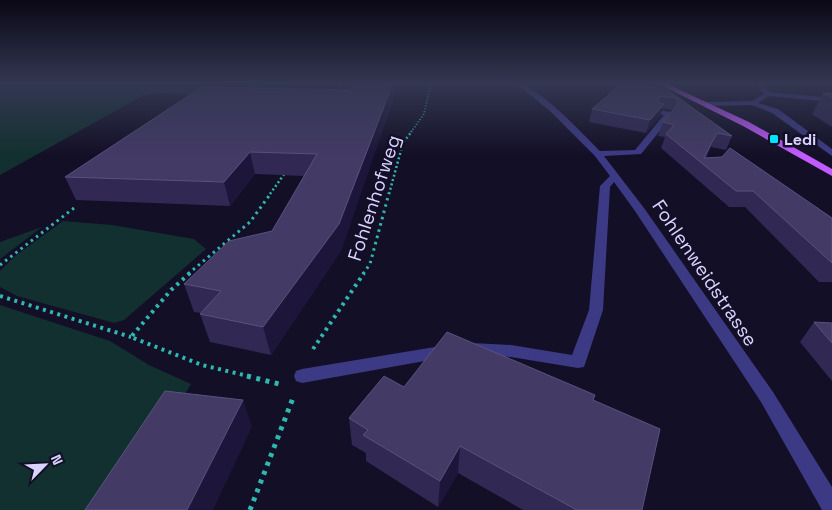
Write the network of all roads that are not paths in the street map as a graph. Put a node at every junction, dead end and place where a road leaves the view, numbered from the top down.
1 (550, 107) edge
2 (712, 107) edge
3 (763, 107) edge
4 (659, 112) edge
5 (832, 153) edge
6 (598, 154) junction
7 (832, 173) edge
8 (615, 176) junction
9 (299, 382) road end
10 (832, 507) edge

1 - 6 street, Fohlenweidstrasse
2 - 7 main road
3 - 5 street
4 - 6 street
6 - 8 street, Fohlenweidstrasse
8 - 9 street
8 - 10 street, Fohlenweidstrasse

